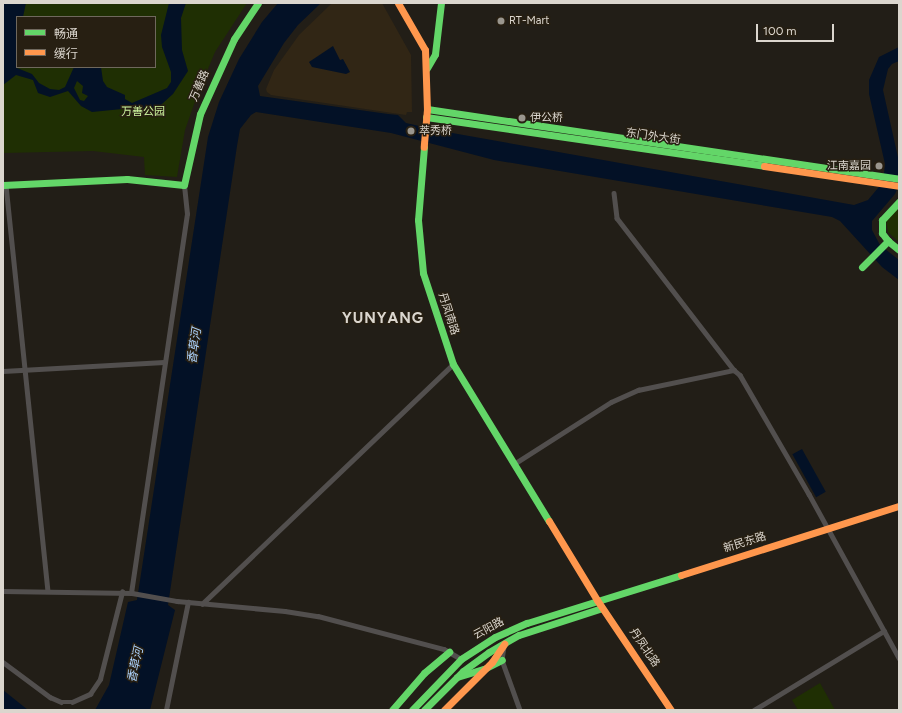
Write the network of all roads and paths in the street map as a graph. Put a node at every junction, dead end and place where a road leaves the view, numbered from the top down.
1 (258, 3) edge
2 (398, 3) edge
3 (441, 3) edge
4 (427, 68) junction
5 (428, 109) junction
6 (426, 117) junction
7 (876, 179) junction
8 (899, 179) edge
9 (4, 185) edge
10 (184, 185) junction
11 (899, 186) edge
12 (614, 193) dead end
13 (899, 202) edge
14 (887, 242) junction
15 (899, 250) edge
16 (862, 267) dead end
17 (164, 362) junction
18 (454, 364) junction
19 (24, 370) junction
20 (734, 370) junction
21 (3, 371) edge
22 (514, 464) junction
23 (899, 506) edge
24 (826, 529) junction
25 (3, 591) edge
26 (48, 591) junction
27 (122, 592) junction
28 (131, 593) junction
29 (597, 600) junction
30 (188, 602) junction
31 (202, 604) junction
32 (602, 608) junction
33 (884, 631) junction
34 (505, 643) junction
35 (448, 652) junction
36 (899, 658) edge
37 (461, 659) junction
38 (502, 660) junction
39 (3, 662) edge
40 (484, 669) junction
41 (455, 677) junction
42 (166, 710) edge
43 (392, 710) edge
44 (412, 710) edge
45 (424, 710) edge
46 (444, 710) edge
47 (520, 710) edge
48 (671, 710) edge
49 (754, 710) edge

1 - 10 street, 万善路
2 - 4 street, 丹凤南路
3 - 4 street
4 - 5 street, 丹凤南路
5 - 6 street, 丹凤南路
5 - 7 street, 东门外大街
6 - 7 street, 东门外大街
6 - 18 street, 丹凤南路
7 - 8 street
7 - 11 street
9 - 10 street
9 - 19 street
10 - 17 street
12 - 20 street
13 - 14 street
14 - 15 street
14 - 16 street
17 - 19 street
17 - 28 street
18 - 22 street, 丹凤南路
18 - 31 street
19 - 21 street
19 - 26 street
20 - 22 street
20 - 24 street
22 - 29 street, 丹凤南路
23 - 24 street, 新民东路
24 - 29 street, 新民东路
24 - 33 street
25 - 26 street
26 - 27 street
27 - 28 street
27 - 39 street
28 - 30 street
29 - 32 street, 丹凤北路
29 - 37 street, 云阳路
30 - 31 street
30 - 42 street
31 - 35 street
32 - 34 street, 云阳路
32 - 48 street, 丹凤北路
33 - 36 street
33 - 49 street
34 - 38 street
34 - 40 street
34 - 41 street, 云阳路
35 - 37 street
35 - 43 street
37 - 44 street, 云阳路
38 - 40 street
38 - 47 street
40 - 41 street
40 - 46 street
41 - 45 street, 云阳路

